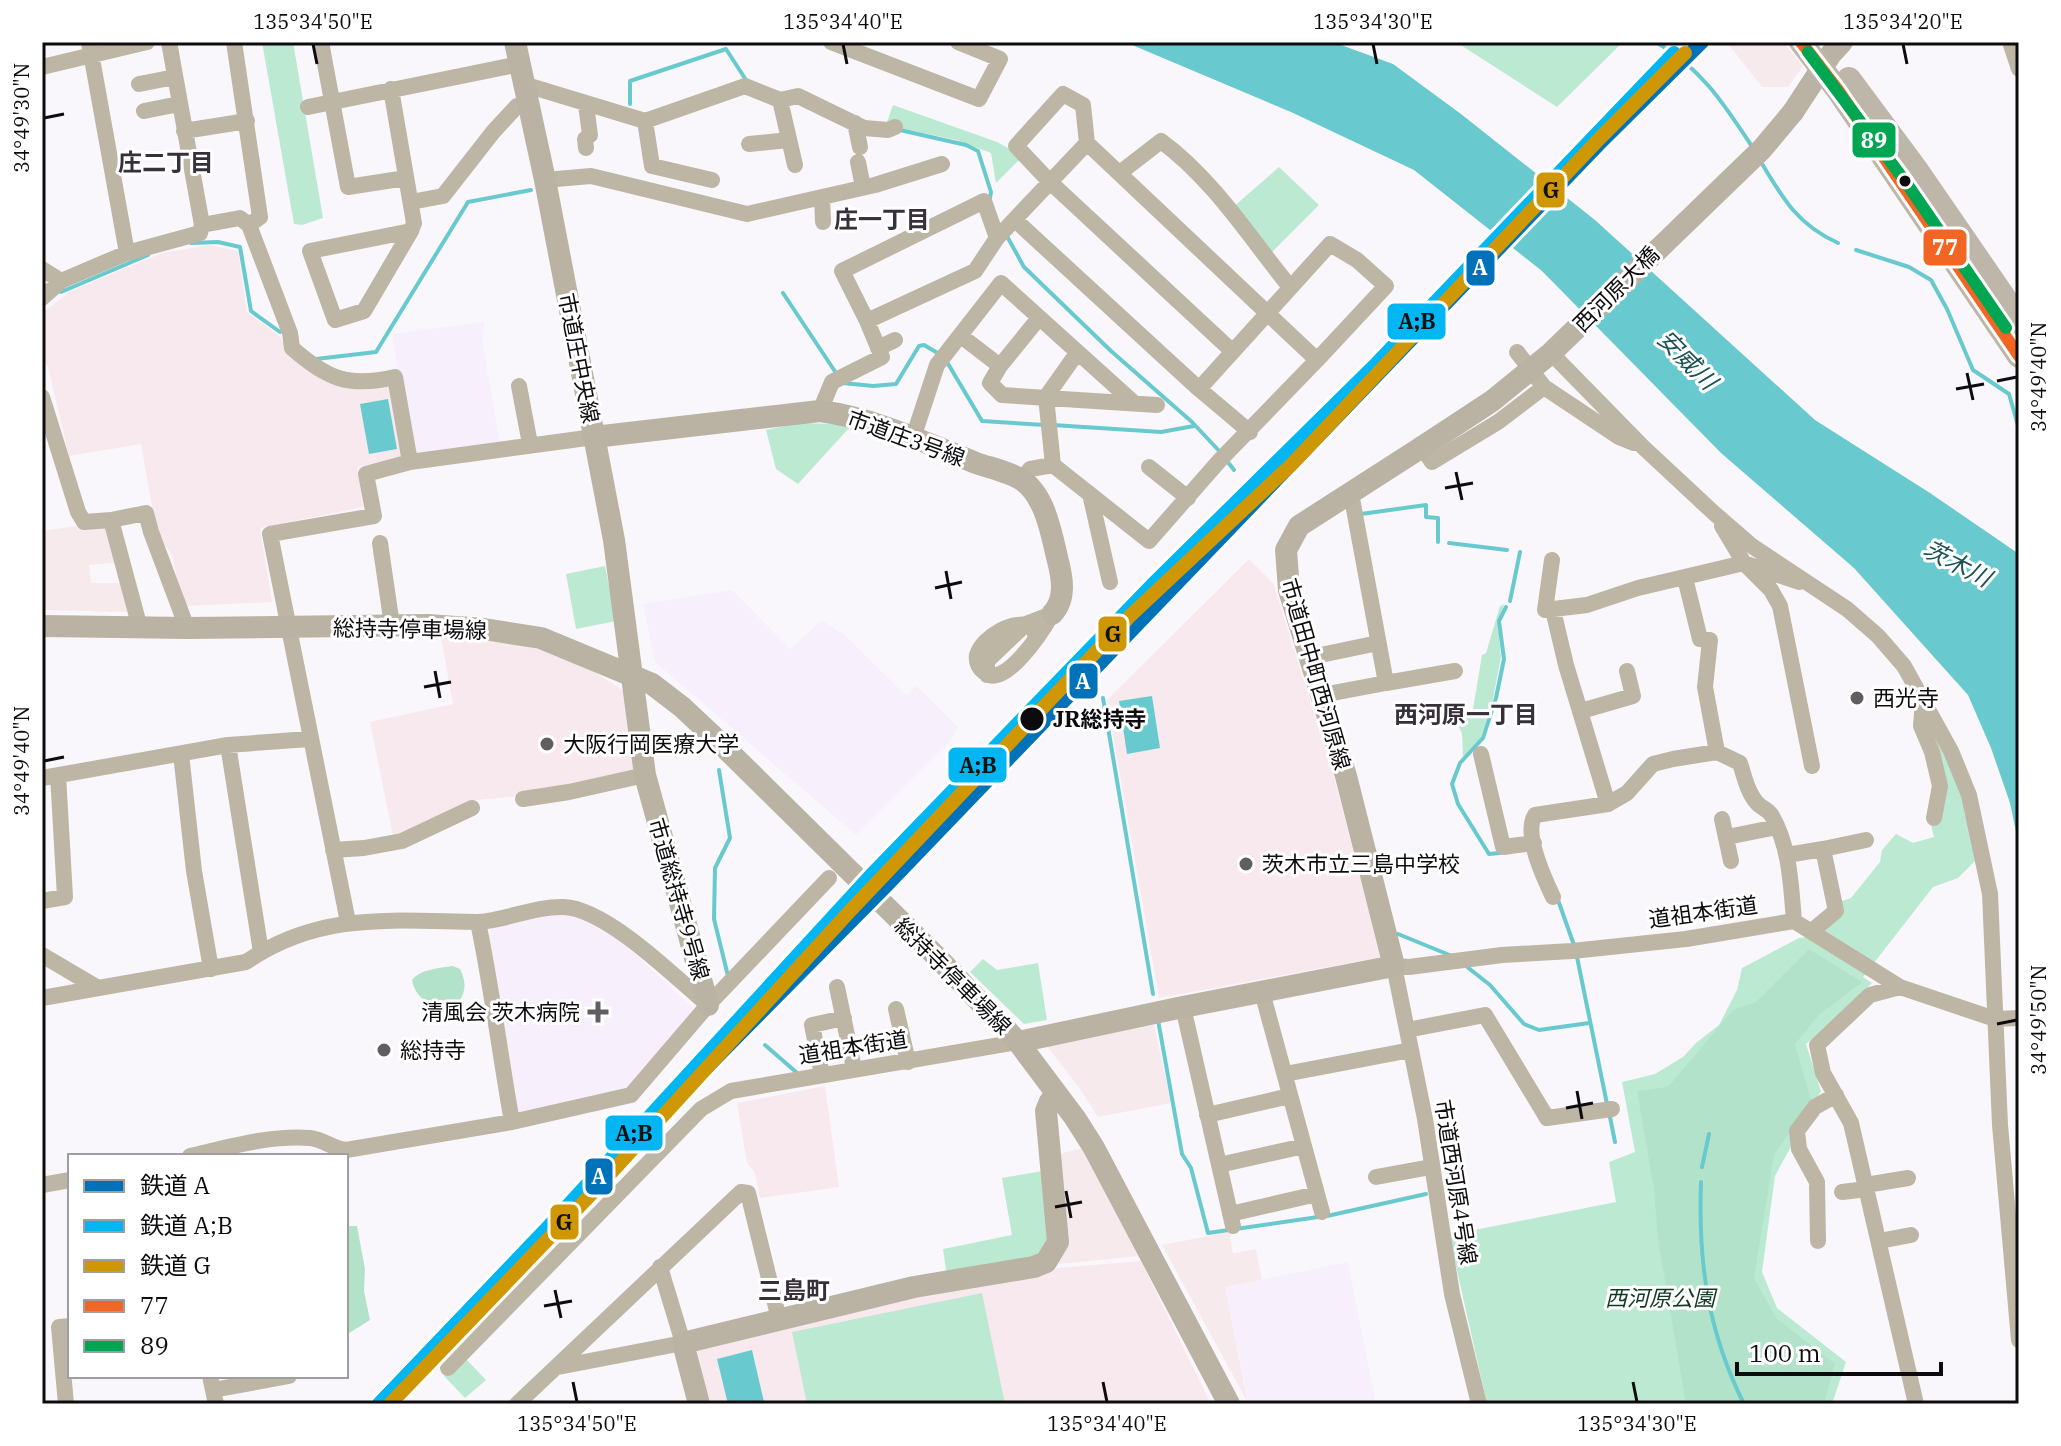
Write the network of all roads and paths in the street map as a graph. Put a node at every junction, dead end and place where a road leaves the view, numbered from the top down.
1 (147, 42) edge
2 (169, 42) edge
3 (234, 42) edge
4 (321, 42) edge
5 (831, 42) edge
6 (958, 42) edge
7 (1801, 42) edge
8 (2010, 42) edge
9 (90, 48) edge
10 (1829, 52) edge
11 (42, 67) edge
12 (2019, 69) edge
13 (522, 73) edge
14 (175, 77) junction
15 (139, 84) dead end
16 (391, 89) junction
17 (780, 100) junction
18 (333, 101) junction
19 (179, 104) junction
20 (586, 105) junction
21 (308, 107) dead end
22 (144, 111) dead end
23 (247, 121) junction
24 (645, 121) junction
25 (855, 123) junction
26 (891, 129) dead end
27 (184, 131) junction
28 (789, 140) junction
29 (1087, 143) junction
30 (749, 144) dead end
31 (586, 148) dead end
32 (942, 164) dead end
33 (795, 165) dead end
34 (1121, 172) junction
35 (406, 178) junction
36 (545, 180) junction
37 (712, 180) dead end
38 (1050, 182) junction
39 (863, 187) junction
40 (822, 197) junction
41 (411, 202) junction
42 (1015, 220) junction
43 (823, 222) dead end
44 (202, 225) junction
45 (249, 225) junction
46 (411, 231) junction
47 (997, 238) junction
48 (127, 253) junction
49 (42, 269) edge
50 (61, 281) junction
51 (1290, 287) junction
52 (42, 298) edge
53 (1268, 311) junction
54 (1039, 318) junction
55 (2019, 319) edge
56 (867, 321) junction
57 (961, 336) junction
58 (895, 340) dead end
59 (878, 348) junction
60 (1232, 351) junction
61 (1517, 352) dead end
62 (1077, 353) junction
63 (1551, 353) junction
64 (2019, 356) edge
65 (1317, 360) junction
66 (1000, 366) junction
67 (519, 386) dead end
68 (1544, 387) junction
69 (1199, 389) junction
70 (42, 397) edge
71 (1046, 397) junction
72 (1134, 403) junction
73 (1157, 405) dead end
74 (820, 411) junction
75 (1250, 432) junction
76 (594, 437) junction
77 (913, 438) junction
78 (530, 444) junction
79 (1422, 447) junction
80 (1643, 447) junction
81 (410, 462) junction
82 (1053, 465) junction
83 (1149, 467) dead end
84 (1022, 481) junction
85 (1351, 493) junction
86 (1090, 494) junction
87 (1188, 498) junction
88 (1715, 514) junction
89 (111, 520) junction
90 (380, 543) dead end
91 (1552, 560) dead end
92 (1744, 563) junction
93 (1685, 578) junction
94 (1110, 582) dead end
95 (1808, 583) junction
96 (1553, 610) junction
97 (1052, 614) junction
98 (1026, 624) junction
99 (392, 625) junction
100 (42, 626) edge
101 (289, 627) junction
102 (140, 628) junction
103 (187, 628) junction
104 (1036, 638) junction
105 (1378, 643) junction
106 (1311, 657) junction
107 (1455, 671) dead end
108 (1627, 671) dead end
109 (632, 675) junction
110 (1386, 683) junction
111 (1322, 695) junction
112 (1923, 698) junction
113 (1581, 711) junction
114 (309, 739) junction
115 (228, 745) junction
116 (1717, 752) junction
117 (181, 754) junction
118 (1481, 754) dead end
119 (1812, 766) dead end
120 (645, 775) junction
121 (50, 776) edge
122 (523, 799) dead end
123 (1608, 804) junction
124 (472, 808) dead end
125 (1934, 818) dead end
126 (1722, 819) dead end
127 (1777, 827) junction
128 (1727, 837) junction
129 (1866, 840) dead end
130 (1534, 843) junction
131 (1823, 849) junction
132 (333, 850) junction
133 (1787, 855) junction
134 (1731, 861) dead end
135 (829, 878) dead end
136 (1553, 897) dead end
137 (42, 901) edge
138 (1794, 921) junction
139 (348, 922) junction
140 (478, 922) junction
141 (1812, 931) junction
142 (261, 952) junction
143 (42, 955) edge
144 (1394, 966) junction
145 (211, 969) junction
146 (837, 987) dead end
147 (1900, 987) junction
148 (98, 988) junction
149 (1262, 992) junction
150 (42, 998) edge
151 (708, 1005) junction
152 (1183, 1007) junction
153 (896, 1009) dead end
154 (844, 1018) junction
155 (2005, 1019) edge
156 (1407, 1030) junction
157 (1018, 1042) junction
158 (1411, 1050) junction
159 (908, 1062) junction
160 (854, 1069) junction
161 (1285, 1074) junction
162 (822, 1075) junction
163 (1836, 1095) junction
164 (1290, 1096) junction
165 (1059, 1097) junction
166 (1612, 1109) dead end
167 (1207, 1115) junction
168 (512, 1122) junction
169 (1304, 1146) junction
170 (198, 1154) edge
171 (1219, 1165) junction
172 (1431, 1167) junction
173 (1376, 1177) dead end
174 (1908, 1178) dead end
175 (68, 1180) edge
176 (42, 1185) edge
177 (1866, 1187) junction
178 (1842, 1192) dead end
179 (1317, 1194) junction
180 (1322, 1212) dead end
181 (1911, 1235) dead end
182 (1818, 1241) dead end
183 (1879, 1241) junction
184 (660, 1267) junction
185 (779, 1319) junction
186 (68, 1326) edge
187 (2019, 1340) edge
188 (683, 1343) junction
189 (557, 1367) junction
190 (448, 1368) dead end
191 (67, 1371) edge
192 (278, 1378) edge
193 (213, 1390) edge
194 (66, 1404) edge
195 (517, 1404) edge
196 (699, 1404) edge
197 (1229, 1404) edge
198 (1479, 1404) edge
199 (1916, 1404) edge

1 - 9 street
2 - 14 street
3 - 23 street
4 - 18 street
5 - 6 street
7 - 10 main road
8 - 12 street
9 - 11 street
9 - 48 street
10 - 55 main road
10 - 63 street, 西河原大橋, bridge
10 - 64 main road
13 - 16 street
13 - 20 street
13 - 36 street, 市道庄中央線
13 - 41 street
14 - 15 street
14 - 19 street
16 - 18 street
16 - 35 street
17 - 24 street
17 - 25 street
17 - 28 street
18 - 21 street
18 - 35 street
19 - 22 street
19 - 27 street
20 - 24 street
20 - 31 street
23 - 27 street
23 - 45 street
24 - 37 street
25 - 26 street
25 - 39 street
27 - 44 street
28 - 30 street
28 - 33 street
29 - 34 street
29 - 38 street
29 - 38 street
32 - 39 street
34 - 51 street
34 - 53 street
35 - 41 street
36 - 40 street
36 - 76 street, 市道庄中央線
38 - 42 street
38 - 60 street
39 - 40 street
40 - 43 street
41 - 46 street
42 - 47 street
42 - 69 street
44 - 45 street
44 - 48 street
45 - 81 street
46 - 46 street
47 - 56 street
47 - 56 street
48 - 50 street
49 - 50 street
50 - 52 street
51 - 53 street
51 - 65 street
53 - 60 street
53 - 65 street
54 - 57 street
54 - 62 street
54 - 66 street
56 - 59 street
57 - 66 street
57 - 77 street
58 - 59 street
59 - 74 street
60 - 69 street
61 - 68 street
62 - 71 street
62 - 72 street
63 - 79 street, 西河原大橋, bridge
63 - 80 street
65 - 75 street
66 - 71 street
67 - 78 street
68 - 79 street
68 - 80 street
69 - 75 street
70 - 89 street
71 - 72 street
71 - 82 street
72 - 73 street
74 - 76 street, 市道庄3号線
74 - 77 street, 市道庄3号線
75 - 87 street
76 - 78 street
76 - 109 street, 市道庄中央線
77 - 84 street, 市道庄3号線
78 - 81 street
79 - 85 street, 市道田中町西河原線
80 - 88 street
81 - 101 street
82 - 84 street
82 - 86 street
83 - 87 street
84 - 97 street
85 - 105 street
85 - 106 street, 市道田中町西河原線
86 - 87 street
86 - 94 street
88 - 92 street
88 - 95 street
89 - 102 street
89 - 103 street
90 - 99 street
91 - 96 street
92 - 93 street
92 - 95 street
92 - 119 street
93 - 96 street
93 - 116 street
95 - 112 street
96 - 113 street
97 - 98 street
97 - 104 street
98 - 104 street
98 - 104 street
99 - 101 street, 総持寺停車場線
99 - 109 street, 総持寺停車場線
100 - 102 street, 総持寺停車場線
101 - 103 street, 総持寺停車場線
101 - 114 street
102 - 103 street, 総持寺停車場線
105 - 106 street
105 - 110 street
106 - 111 street, 市道田中町西河原線
107 - 110 street
108 - 113 street
109 - 120 street, 市道総持寺9号線
109 - 157 street, 総持寺停車場線
110 - 111 street
111 - 144 street, 市道田中町西河原線
112 - 125 street
112 - 155 street
113 - 123 street
114 - 115 street
114 - 132 street
115 - 117 street
115 - 142 street
116 - 123 street
116 - 127 street
117 - 121 street
117 - 145 street
118 - 130 street
120 - 122 street
120 - 151 street, 市道総持寺9号線
121 - 137 street
123 - 130 street
124 - 132 street
126 - 128 street
127 - 128 street
127 - 133 street
128 - 134 street
129 - 131 street
130 - 136 street
131 - 133 street
131 - 141 street
132 - 139 street
133 - 138 street
135 - 151 street
138 - 141 street
138 - 144 street, 道祖本街道
139 - 140 street
139 - 142 street
140 - 151 street
140 - 168 street
141 - 147 street
142 - 145 street
143 - 148 street
144 - 149 street
144 - 156 street, 市道西河原4号線
145 - 148 street
146 - 154 street
147 - 155 street
147 - 163 street
148 - 150 street
149 - 152 street
149 - 161 street
151 - 168 street, 市道総持寺9号線
152 - 157 street
152 - 167 street
153 - 159 street
154 - 160 street
154 - 162 street
155 - 187 street
156 - 158 street, 市道西河原4号線
156 - 166 street
157 - 159 street, 道祖本街道
157 - 165 street, 総持寺停車場線
158 - 161 street
158 - 172 street, 市道西河原4号線
159 - 160 street, 道祖本街道
160 - 162 street, 道祖本街道
161 - 164 street
162 - 190 street, 道祖本街道
163 - 177 street
163 - 182 street
164 - 167 street
164 - 169 street
165 - 185 street
165 - 197 street, 総持寺停車場線
167 - 171 street
168 - 170 street
169 - 171 street
169 - 179 street
171 - 179 street
172 - 173 street
172 - 198 street, 市道西河原4号線
174 - 177 street
175 - 176 street
177 - 178 street
177 - 183 street
179 - 180 street
181 - 183 street
183 - 199 street
184 - 185 street
184 - 188 street
184 - 189 street
185 - 188 street
186 - 191 street
188 - 189 street
188 - 196 street
189 - 195 street
191 - 194 street
192 - 193 street

